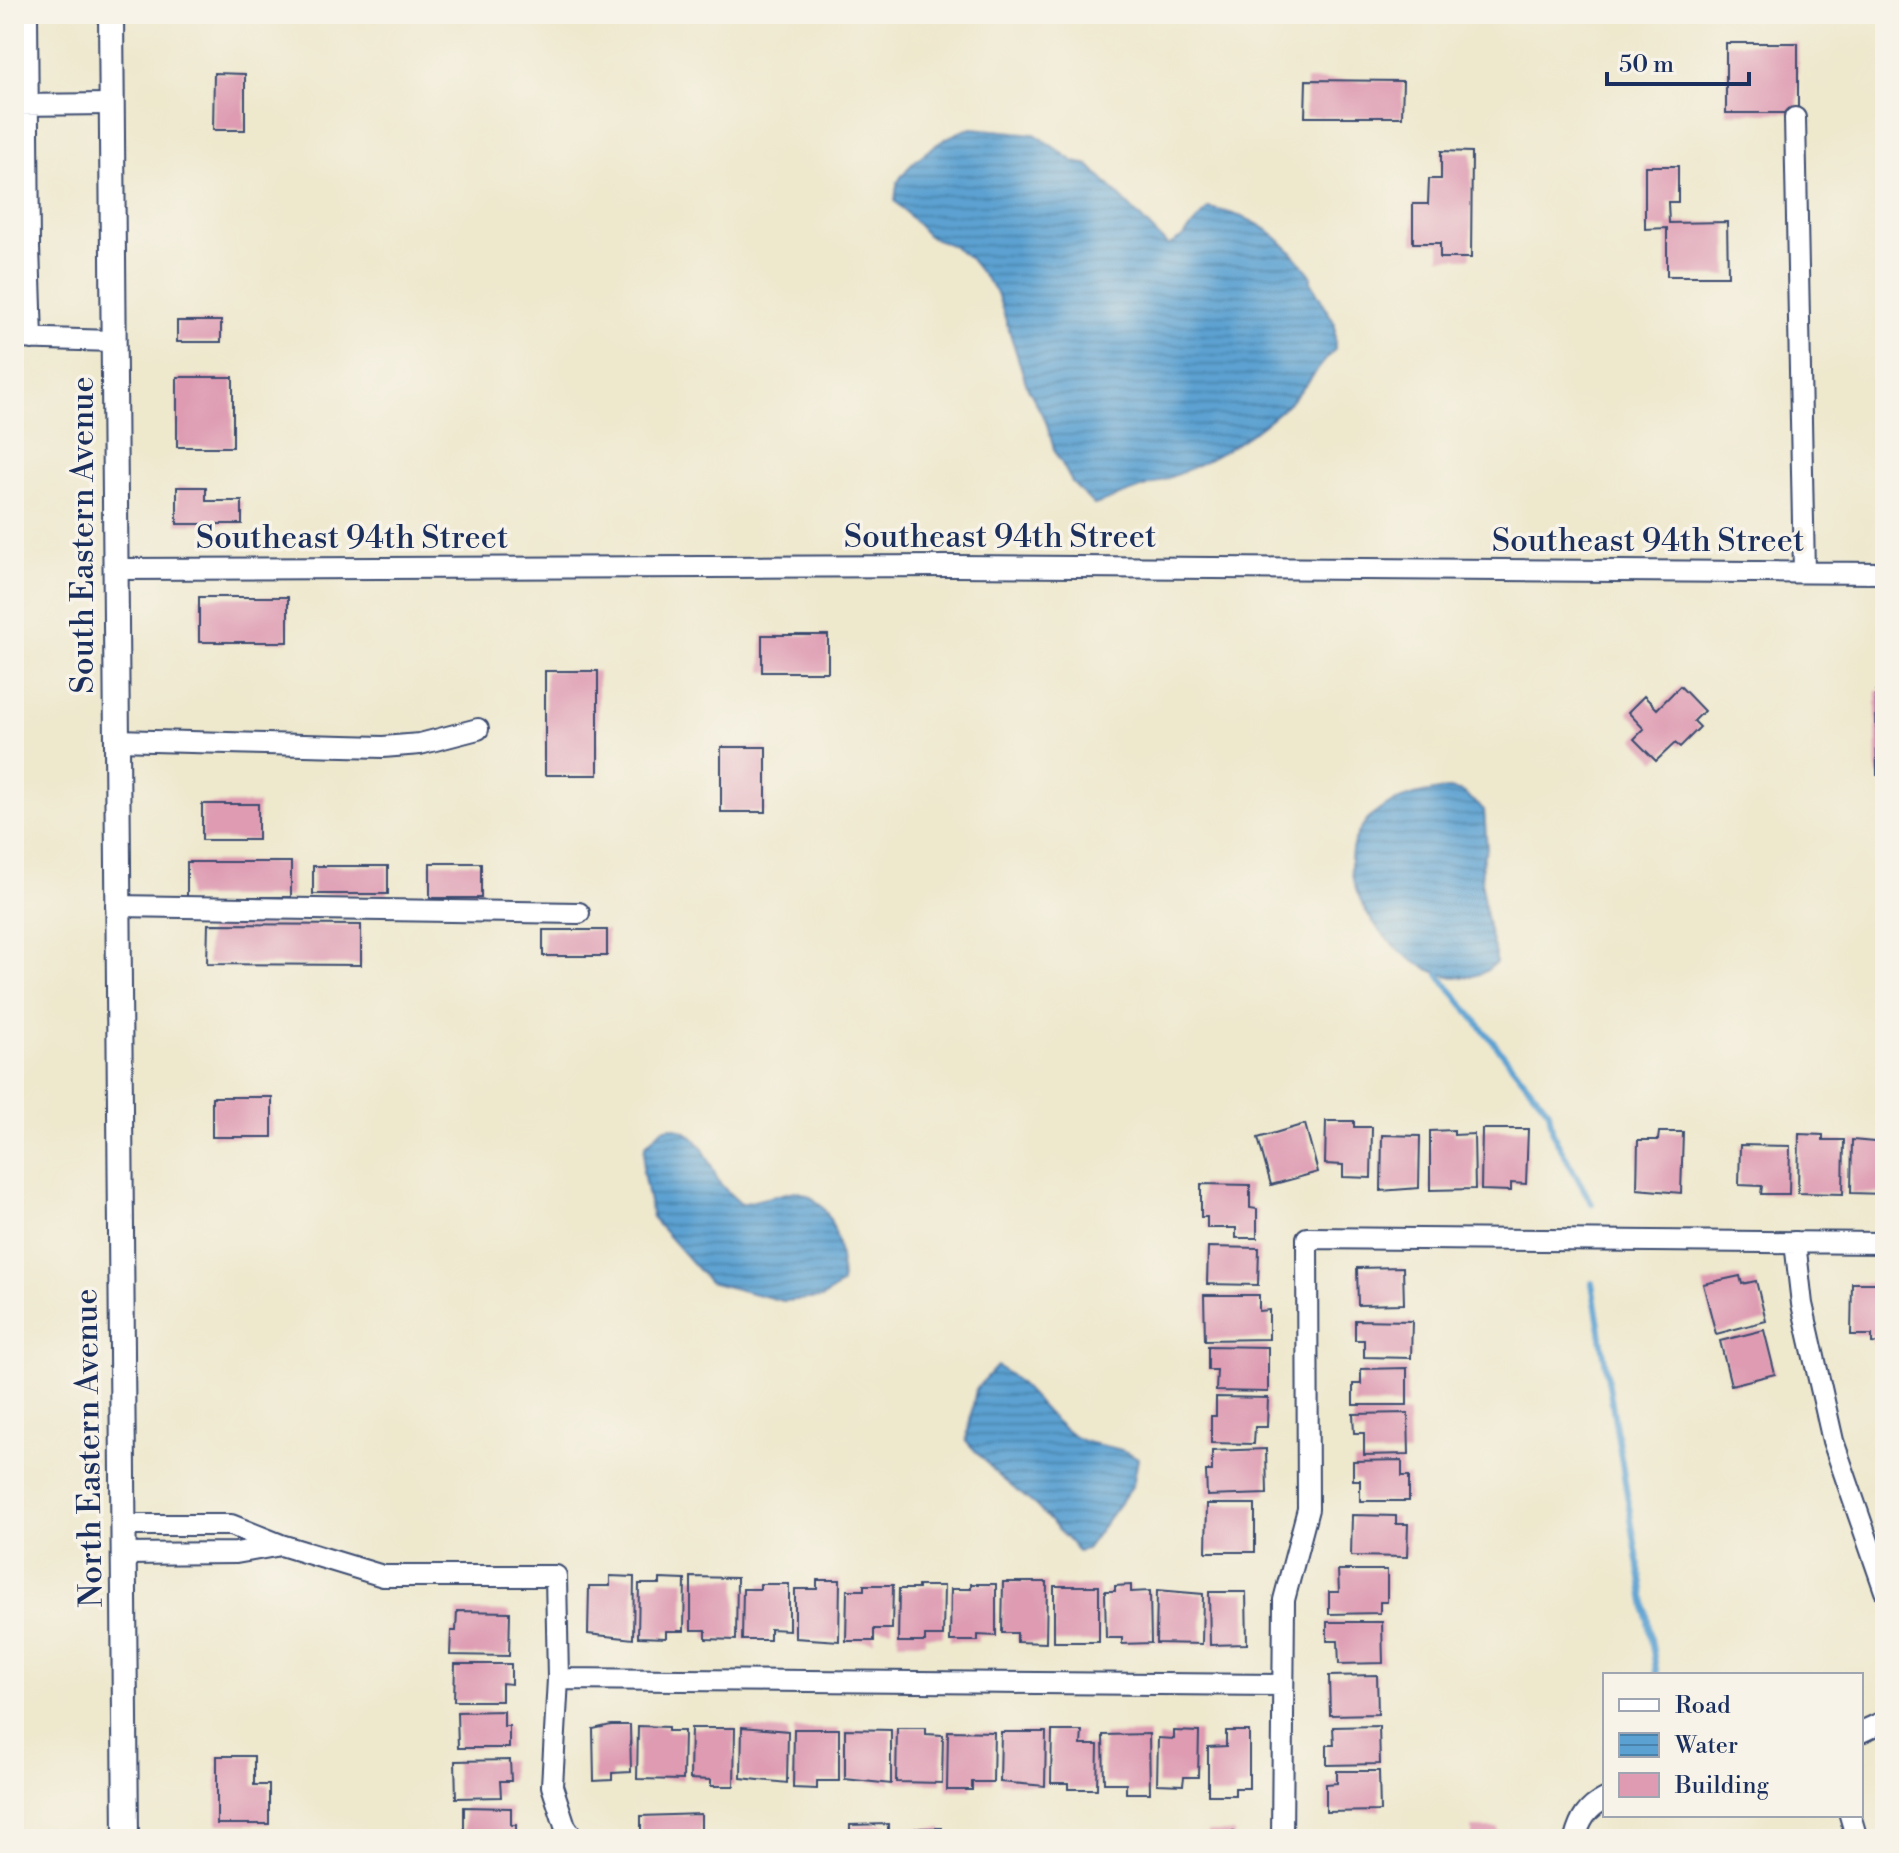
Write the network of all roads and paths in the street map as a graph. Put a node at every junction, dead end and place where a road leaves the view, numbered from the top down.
1 (27, 14) edge
2 (111, 14) edge
3 (112, 104) junction
4 (20, 106) edge
5 (1795, 118) dead end
6 (21, 247) edge
7 (23, 338) edge
8 (113, 341) junction
9 (115, 569) junction
10 (1804, 572) junction
11 (1885, 573) edge
12 (478, 729) dead end
13 (116, 740) junction
14 (116, 906) junction
15 (579, 913) dead end
16 (117, 1056) joint
17 (1795, 1242) junction
18 (1885, 1243) edge
19 (122, 1525) junction
20 (281, 1545) junction
21 (122, 1554) junction
22 (1885, 1591) edge
23 (558, 1679) junction
24 (1282, 1685) junction
25 (1885, 1721) edge
26 (1863, 1731) edge
27 (1603, 1800) edge
28 (1851, 1817) edge
29 (126, 1839) edge
30 (574, 1839) edge
31 (1282, 1839) edge
32 (1575, 1839) edge
33 (1857, 1839) edge

1 - 4 street
2 - 3 main road, South Eastern Avenue
3 - 4 street
3 - 8 main road, South Eastern Avenue
4 - 6 street
5 - 10 street
6 - 7 street
7 - 8 street
8 - 9 main road, South Eastern Avenue
9 - 10 street, Southeast 94th Street
9 - 13 main road, South Eastern Avenue
10 - 11 street, Southeast 94th Street
12 - 13 street
13 - 14 main road, South Eastern Avenue
14 - 15 street
14 - 16 main road, South Eastern Avenue
16 - 19 main road, North Eastern Avenue
17 - 18 street
17 - 22 street
17 - 24 street
19 - 20 street
19 - 21 main road, North Eastern Avenue
20 - 21 street
20 - 23 street
21 - 29 main road, North Eastern Avenue
23 - 24 street
23 - 30 street
24 - 31 street
25 - 26 street
27 - 32 street
28 - 33 street

